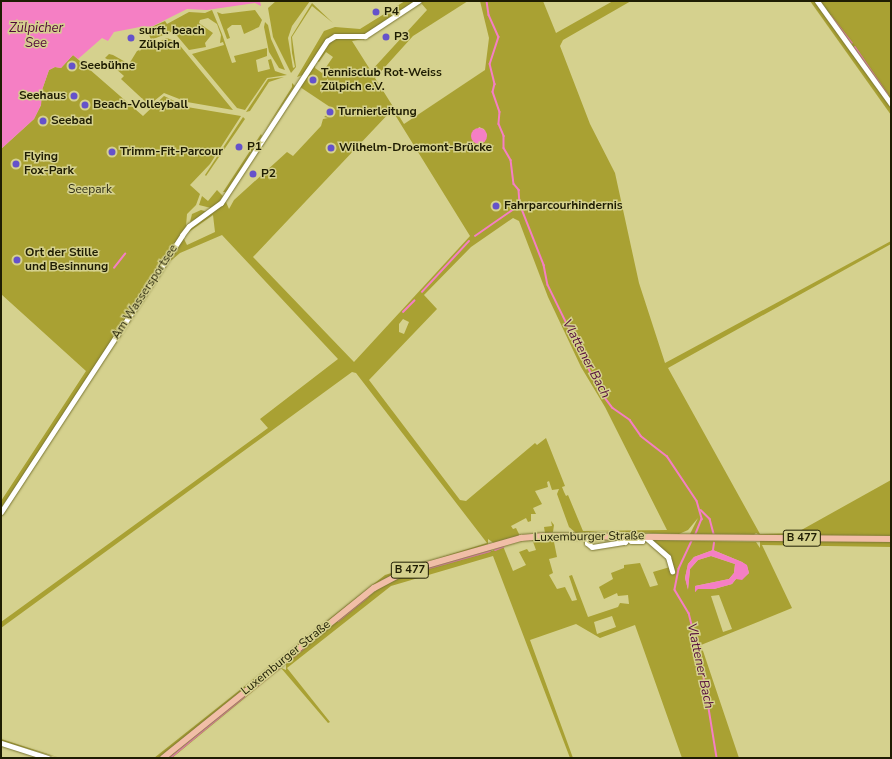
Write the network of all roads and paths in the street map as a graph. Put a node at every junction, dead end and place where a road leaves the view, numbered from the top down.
1 (418, 1) edge
2 (816, 1) edge
3 (891, 104) edge
4 (1, 512) edge
5 (587, 535) junction
6 (644, 536) junction
7 (628, 537) junction
8 (891, 539) edge
9 (672, 571) dead end
10 (1, 743) edge
11 (48, 758) edge
12 (163, 758) edge

1 - 4 street, Am Wassersportsee
2 - 3 street
5 - 7 main road, Luxemburger Straße / B 477
5 - 7 street
5 - 12 main road, Luxemburger Straße / B 477
6 - 7 main road, Luxemburger Straße / B 477
6 - 8 main road, Luxemburger Straße / B 477
6 - 9 street
10 - 11 street

